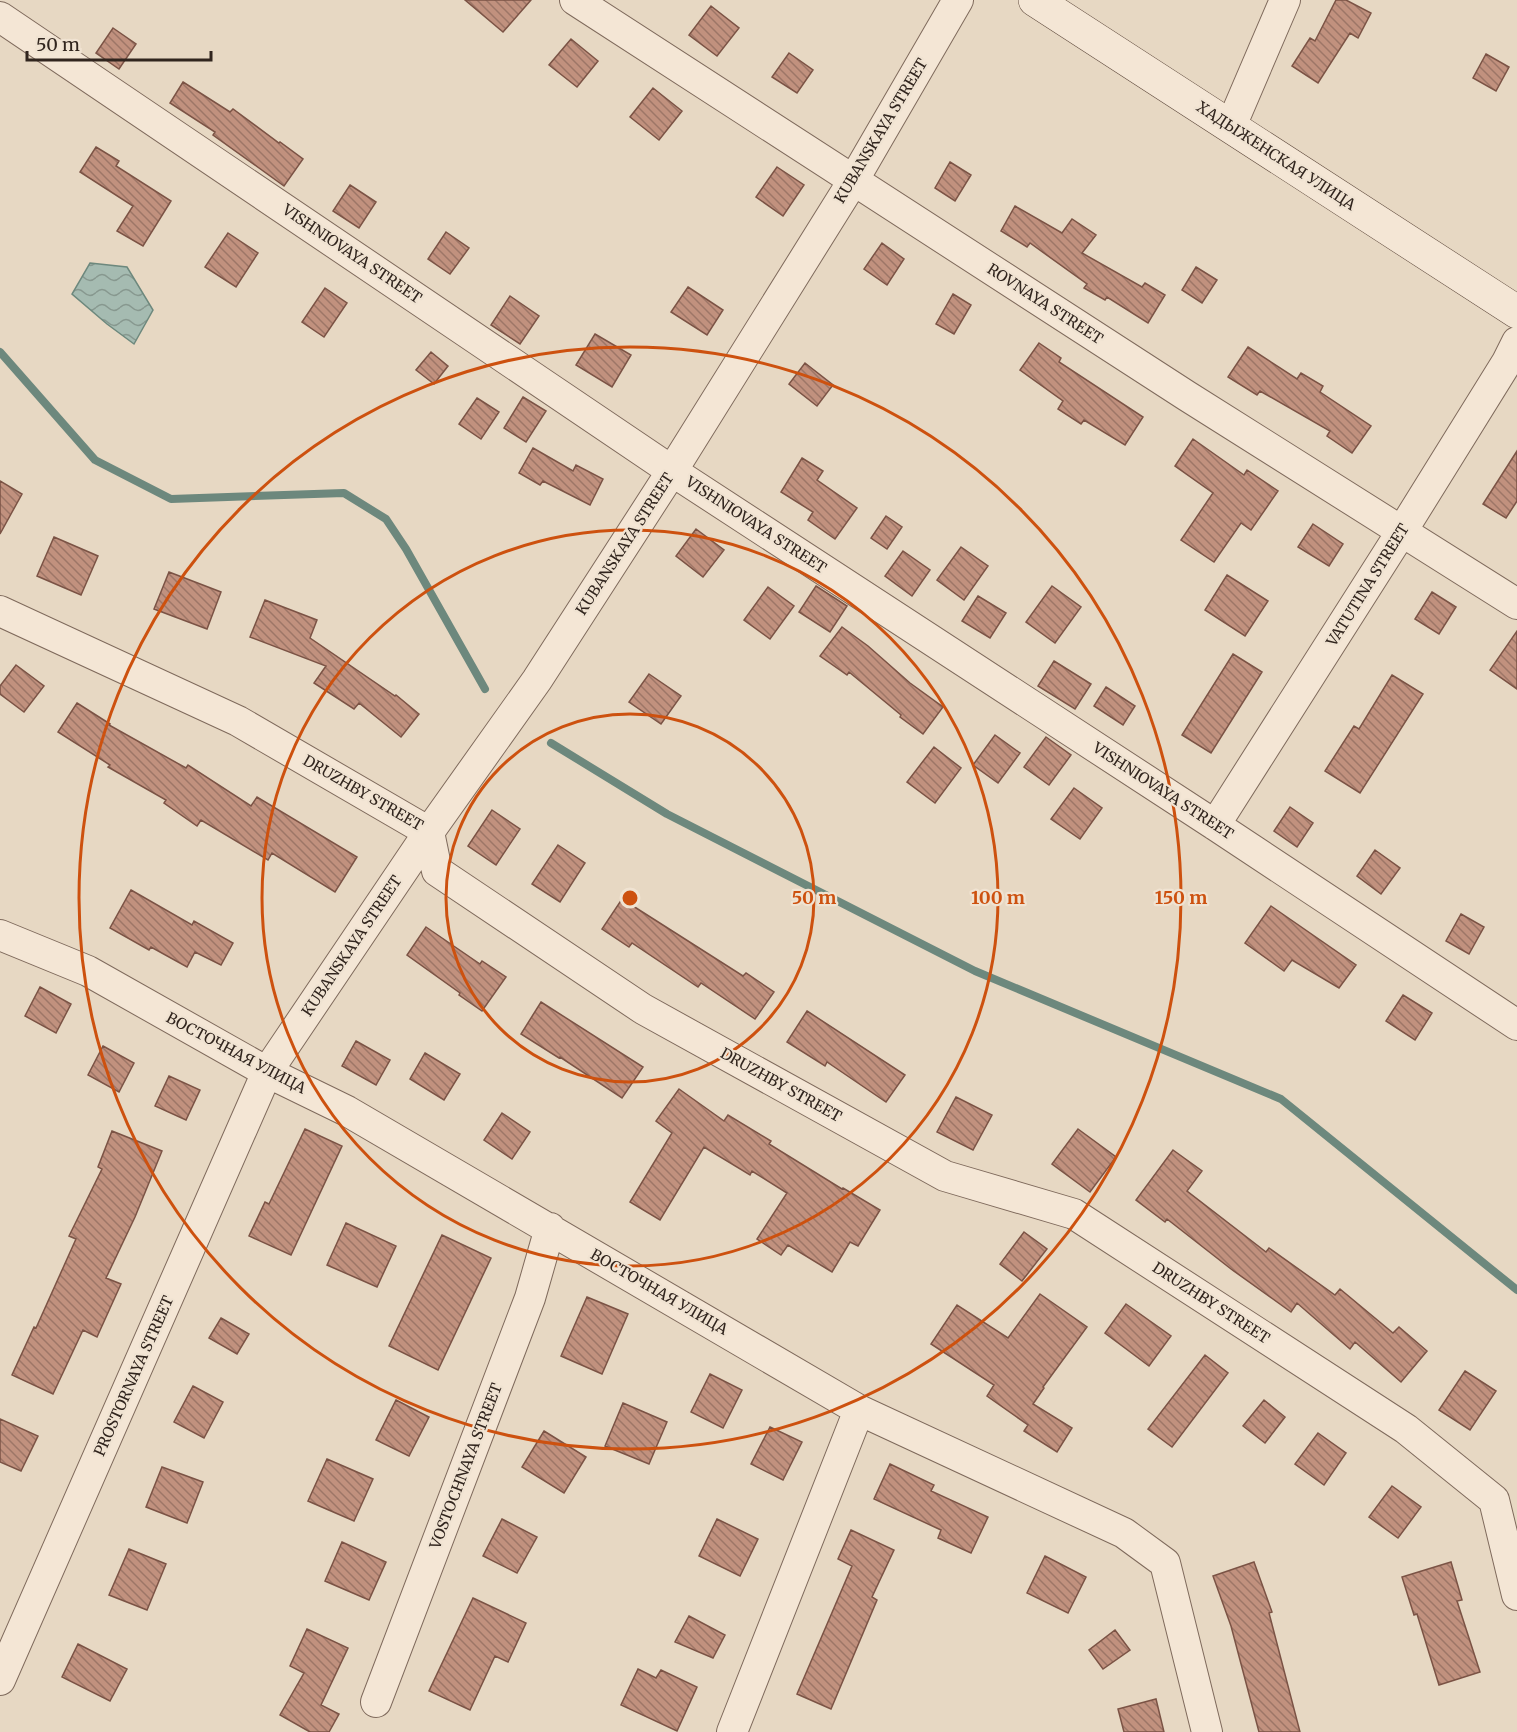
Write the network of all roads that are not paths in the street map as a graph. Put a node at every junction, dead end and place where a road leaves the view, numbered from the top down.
1 (575, 0) edge
2 (958, 0) edge
3 (1035, 0) edge
4 (1285, 0) edge
5 (0, 17) edge
6 (1231, 126) junction
7 (853, 181) junction
8 (1517, 312) edge
9 (1517, 342) edge
10 (672, 471) junction
11 (1402, 531) junction
12 (1517, 604) edge
13 (0, 611) edge
14 (1215, 825) junction
15 (429, 832) junction
16 (0, 935) edge
17 (1517, 1025) edge
18 (267, 1072) junction
19 (550, 1228) junction
20 (859, 1410) junction
21 (1505, 1501) edge
22 (1517, 1595) edge
23 (0, 1680) edge
24 (376, 1702) dead end
25 (732, 1732) edge
26 (1207, 1732) edge

1 - 7 street, ROVNAYA STREET
2 - 7 street, KUBANSKAYA STREET
3 - 6 main road, ХАДЫЖЕНСКАЯ УЛИЦА
4 - 6 street
5 - 10 street, VISHNIOVAYA STREET
6 - 8 main road, ХАДЫЖЕНСКАЯ УЛИЦА
7 - 10 street, KUBANSKAYA STREET
7 - 11 street, ROVNAYA STREET
9 - 11 street, VATUTINA STREET
10 - 14 street, VISHNIOVAYA STREET
10 - 15 street, KUBANSKAYA STREET
11 - 12 street, ROVNAYA STREET
11 - 14 street, VATUTINA STREET
13 - 15 street, DRUZHBY STREET
14 - 17 street, VISHNIOVAYA STREET
15 - 18 street, KUBANSKAYA STREET
15 - 21 street, DRUZHBY STREET
16 - 18 street, ВОСТОЧНАЯ УЛИЦА
18 - 19 street, ВОСТОЧНАЯ УЛИЦА
18 - 23 street, PROSTORNAYA STREET
19 - 20 street, ВОСТОЧНАЯ УЛИЦА
19 - 24 street, VOSTOCHNAYA STREET
20 - 25 street
20 - 26 street, ВОСТОЧНАЯ УЛИЦА
21 - 22 street, DRUZHBY STREET

